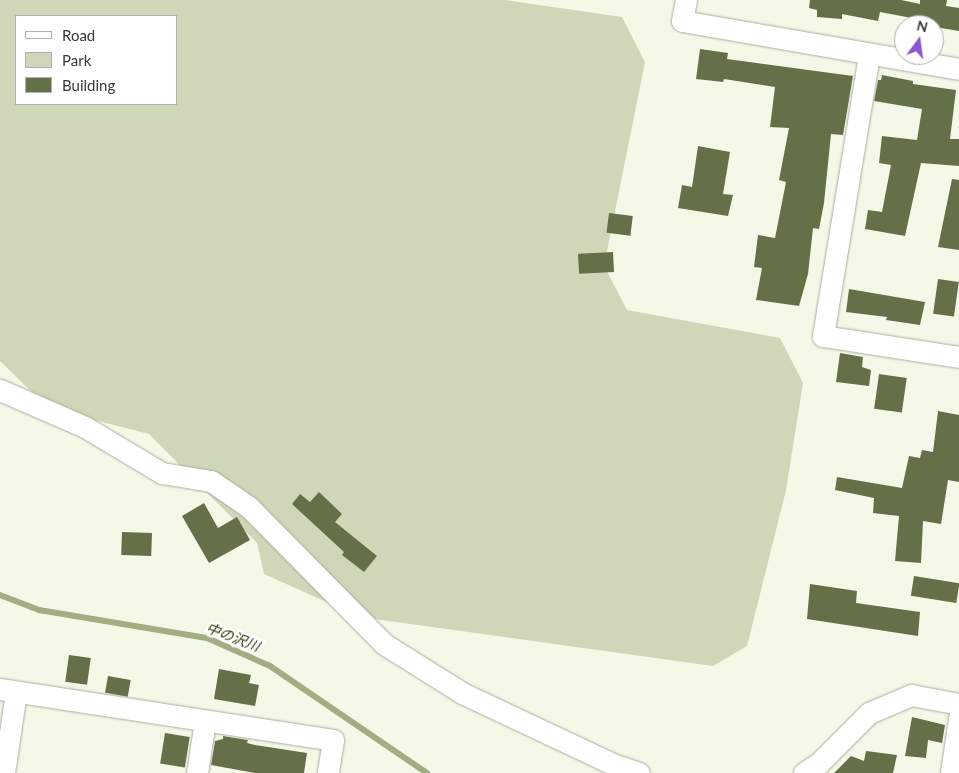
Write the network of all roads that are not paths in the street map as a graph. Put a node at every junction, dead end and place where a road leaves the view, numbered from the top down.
1 (686, 0) edge
2 (869, 55) junction
3 (959, 69) edge
4 (959, 356) edge
5 (0, 390) edge
6 (8, 691) edge
7 (959, 704) edge
8 (959, 718) edge
9 (205, 721) junction
10 (4, 773) edge
11 (197, 773) edge
12 (328, 773) edge
13 (639, 773) edge
14 (804, 773) edge
15 (951, 773) edge

1 - 2 street
2 - 3 street
2 - 4 street
5 - 13 street
6 - 9 street
6 - 10 street
7 - 14 street
8 - 15 street
9 - 11 street
9 - 12 street

